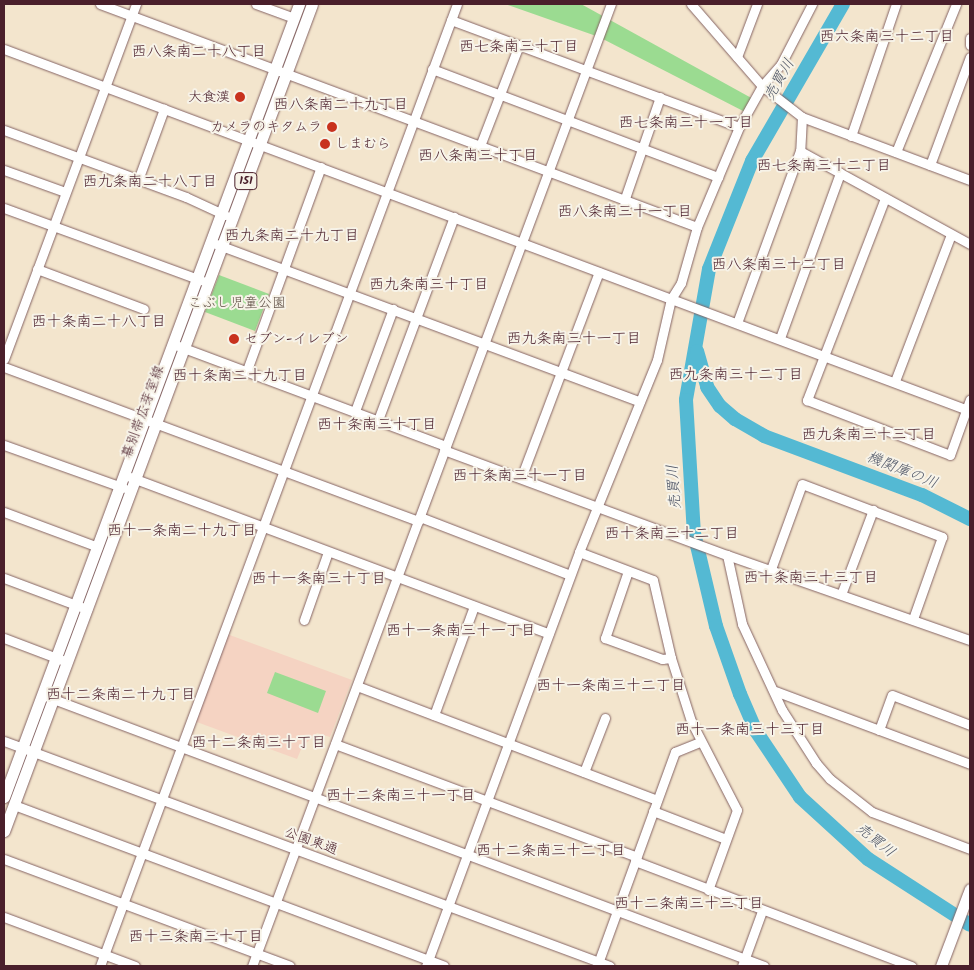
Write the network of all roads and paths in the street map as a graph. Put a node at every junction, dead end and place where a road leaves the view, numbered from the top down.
1 (100, 4) edge
2 (136, 4) edge
3 (256, 4) edge
4 (300, 4) edge
5 (312, 4) edge
6 (457, 4) edge
7 (611, 4) edge
8 (691, 4) edge
9 (757, 4) edge
10 (812, 4) edge
11 (896, 4) edge
12 (956, 4) edge
13 (131, 16) junction
14 (294, 18) junction
15 (452, 20) junction
16 (970, 38) edge
17 (519, 45) junction
18 (970, 45) edge
19 (4, 49) edge
20 (970, 56) edge
21 (737, 57) junction
22 (432, 69) junction
23 (586, 70) junction
24 (280, 71) junction
25 (106, 87) junction
26 (764, 87) junction
27 (500, 94) junction
28 (660, 97) junction
29 (164, 110) junction
30 (800, 115) junction
31 (568, 120) junction
32 (413, 121) junction
33 (739, 127) junction
34 (4, 130) edge
35 (851, 136) junction
36 (248, 140) junction
37 (260, 144) junction
38 (480, 146) junction
39 (642, 148) junction
40 (800, 152) junction
41 (896, 152) junction
42 (78, 158) junction
43 (930, 165) junction
44 (321, 168) junction
45 (4, 170) edge
46 (548, 172) junction
47 (840, 173) junction
48 (718, 176) junction
49 (138, 180) junction
50 (970, 180) edge
51 (65, 192) junction
52 (388, 193) junction
53 (885, 198) junction
54 (624, 201) junction
55 (4, 208) edge
56 (227, 216) junction
57 (454, 217) junction
58 (52, 227) junction
59 (697, 227) junction
60 (951, 234) junction
61 (523, 242) junction
62 (216, 244) junction
63 (970, 244) edge
64 (37, 269) junction
65 (283, 269) junction
66 (599, 272) junction
67 (203, 280) junction
68 (351, 293) junction
69 (675, 300) junction
70 (144, 309) dead end
71 (393, 309) junction
72 (416, 318) junction
73 (737, 323) junction
74 (780, 338) junction
75 (484, 344) junction
76 (178, 346) junction
77 (825, 355) junction
78 (4, 360) edge
79 (4, 367) edge
80 (247, 370) junction
81 (560, 373) junction
82 (896, 382) junction
83 (312, 395) junction
84 (970, 399) edge
85 (640, 402) junction
86 (968, 410) edge
87 (355, 411) junction
88 (378, 420) junction
89 (150, 421) junction
90 (4, 445) edge
91 (445, 448) junction
92 (284, 471) junction
93 (130, 476) junction
94 (521, 478) junction
95 (125, 488) junction
96 (597, 507) junction
97 (873, 510) junction
98 (4, 512) edge
99 (419, 519) junction
100 (262, 527) junction
101 (98, 547) junction
102 (328, 552) junction
103 (579, 552) junction
104 (724, 554) junction
105 (771, 569) junction
106 (628, 571) junction
107 (570, 575) junction
108 (4, 578) edge
109 (397, 578) junction
110 (842, 592) junction
111 (474, 606) junction
112 (82, 607) junction
113 (913, 619) junction
114 (304, 620) dead end
115 (549, 634) junction
116 (4, 639) edge
117 (970, 640) edge
118 (671, 658) junction
119 (62, 660) junction
120 (357, 686) junction
121 (775, 691) junction
122 (48, 697) junction
123 (434, 715) junction
124 (605, 718) dead end
125 (970, 725) edge
126 (879, 730) junction
127 (4, 741) edge
128 (700, 742) junction
129 (508, 743) junction
130 (335, 744) junction
131 (180, 745) junction
132 (28, 751) junction
133 (970, 762) edge
134 (584, 772) junction
135 (4, 797) edge
136 (316, 797) junction
137 (161, 799) junction
138 (486, 800) junction
139 (657, 800) junction
140 (14, 806) junction
141 (653, 811) junction
142 (4, 831) edge
143 (726, 839) junction
144 (970, 849) edge
145 (296, 850) junction
146 (141, 853) junction
147 (466, 854) junction
148 (4, 859) edge
149 (636, 859) junction
150 (708, 890) junction
151 (969, 892) edge
152 (276, 903) junction
153 (123, 904) junction
154 (448, 906) junction
155 (618, 910) junction
156 (762, 911) junction
157 (4, 917) edge
158 (257, 954) junction
159 (104, 955) junction
160 (743, 962) edge
161 (427, 963) edge
162 (598, 964) edge
163 (100, 966) edge
164 (135, 966) edge
165 (252, 966) edge
166 (290, 966) edge
167 (444, 966) edge
168 (610, 966) edge
169 (764, 966) edge
170 (912, 966) edge
171 (941, 966) edge

1 - 13 street
2 - 13 street
3 - 14 street
4 - 14 main road, 幕別帯広芽室線 / 151
5 - 24 main road, 幕別帯広芽室線 / 151
6 - 15 street
7 - 23 street
8 - 21 street
9 - 21 street
10 - 26 street
11 - 35 street
12 - 41 street
13 - 24 street
13 - 25 street
14 - 24 main road, 幕別帯広芽室線 / 151
15 - 17 street
15 - 22 street
16 - 18 street
17 - 23 street
17 - 27 street
19 - 25 street
20 - 43 street
21 - 26 street
22 - 27 street
22 - 32 street
23 - 28 street
23 - 31 street
24 - 32 street
24 - 36 main road, 幕別帯広芽室線 / 151
24 - 37 main road, 幕別帯広芽室線 / 151
25 - 29 street
25 - 42 street
26 - 30 street
26 - 33 street
27 - 31 street
27 - 38 street
28 - 33 street
28 - 39 street
29 - 36 street
29 - 49 street
30 - 35 street
30 - 40 street
31 - 39 street
31 - 46 street
32 - 38 street
32 - 52 street
33 - 48 street
34 - 42 street
35 - 41 street
36 - 37 street
36 - 56 main road, 幕別帯広芽室線 / 151
37 - 44 street
37 - 56 main road, 幕別帯広芽室線 / 151
38 - 46 street
39 - 48 street
39 - 54 street
40 - 47 street
40 - 73 street
41 - 43 street
42 - 49 street
42 - 51 street
43 - 50 street
44 - 52 street
44 - 65 street
45 - 51 street
46 - 54 street
46 - 61 street
47 - 53 street
47 - 74 street
48 - 59 street
49 - 56 street
51 - 58 street
52 - 57 street
52 - 68 street
53 - 60 street
53 - 77 street
54 - 59 street
55 - 58 street
56 - 62 main road, 幕別帯広芽室線 / 151
57 - 61 street
57 - 72 street
58 - 64 street
58 - 67 street
59 - 69 street
60 - 63 street
60 - 82 street
61 - 66 street
61 - 75 street
62 - 65 street
62 - 67 main road, 幕別帯広芽室線 / 151
64 - 70 street
64 - 78 street
65 - 68 street
65 - 80 street
66 - 69 street
66 - 81 street
67 - 76 main road, 幕別帯広芽室線 / 151
68 - 71 street
68 - 83 street
69 - 73 street
69 - 85 street
71 - 72 street
71 - 87 street
72 - 75 street
72 - 88 street
73 - 74 street
74 - 77 street
75 - 81 street
75 - 91 street
76 - 80 street
76 - 89 main road, 幕別帯広芽室線 / 151
77 - 82 street
77 - 86 street
79 - 89 street
80 - 83 street
81 - 85 street
81 - 94 street
82 - 86 street
83 - 87 street
83 - 92 street
84 - 86 street
85 - 96 street
87 - 88 street
88 - 91 street
89 - 92 street
89 - 93 main road, 幕別帯広芽室線 / 151
90 - 95 street
91 - 94 street
91 - 99 street
92 - 99 street
92 - 100 street
93 - 95 main road, 幕別帯広芽室線 / 151
93 - 100 street
94 - 96 street
95 - 101 main road, 幕別帯広芽室線 / 151
95 - 112 main road, 幕別帯広芽室線 / 151
96 - 103 street
96 - 104 street
97 - 105 street
97 - 110 street
97 - 113 street
98 - 101 street
99 - 107 street
99 - 109 street
100 - 102 street
100 - 131 street
101 - 112 main road, 幕別帯広芽室線 / 151
102 - 109 street
102 - 114 street
103 - 106 street
103 - 107 street
104 - 105 street
104 - 121 street
105 - 110 street
106 - 118 street
106 - 118 street
107 - 115 street
108 - 112 street
109 - 111 street
109 - 120 street
110 - 113 street
111 - 115 street
111 - 123 street
112 - 119 main road, 幕別帯広芽室線 / 151
113 - 117 street
115 - 129 street
116 - 119 street
118 - 128 street
119 - 122 main road, 幕別帯広芽室線 / 151
120 - 123 street
120 - 130 street
121 - 126 street
121 - 144 street
122 - 131 street
122 - 132 main road, 幕別帯広芽室線 / 151
123 - 129 street
124 - 134 street
125 - 126 street
126 - 133 street
127 - 132 street, 公園東通
128 - 139 street
128 - 143 street
129 - 134 street
129 - 138 street
130 - 136 street
130 - 138 street
131 - 136 street
131 - 137 street
132 - 135 main road, 幕別帯広芽室線 / 151
132 - 137 street, 公園東通
132 - 140 main road, 幕別帯広芽室線 / 151
134 - 139 street
136 - 145 street
136 - 147 street
137 - 145 street, 公園東通
137 - 146 street
138 - 147 street
138 - 149 street
139 - 141 street
140 - 142 main road, 幕別帯広芽室線 / 151
140 - 146 street
141 - 143 street
141 - 149 street
143 - 150 street
145 - 152 street
145 - 154 street, 公園東通
146 - 152 street
146 - 153 street
147 - 154 street
147 - 155 street
148 - 153 street
149 - 150 street
149 - 155 street
150 - 156 street
151 - 171 main road
152 - 158 street
152 - 161 street
153 - 158 street
153 - 159 street
154 - 161 street
154 - 162 street, 公園東通
155 - 160 street
155 - 162 street
156 - 160 street
156 - 170 street
157 - 159 street
158 - 165 street
158 - 166 street
159 - 163 street
159 - 164 street
160 - 169 street
161 - 167 street
162 - 168 street, 公園東通

